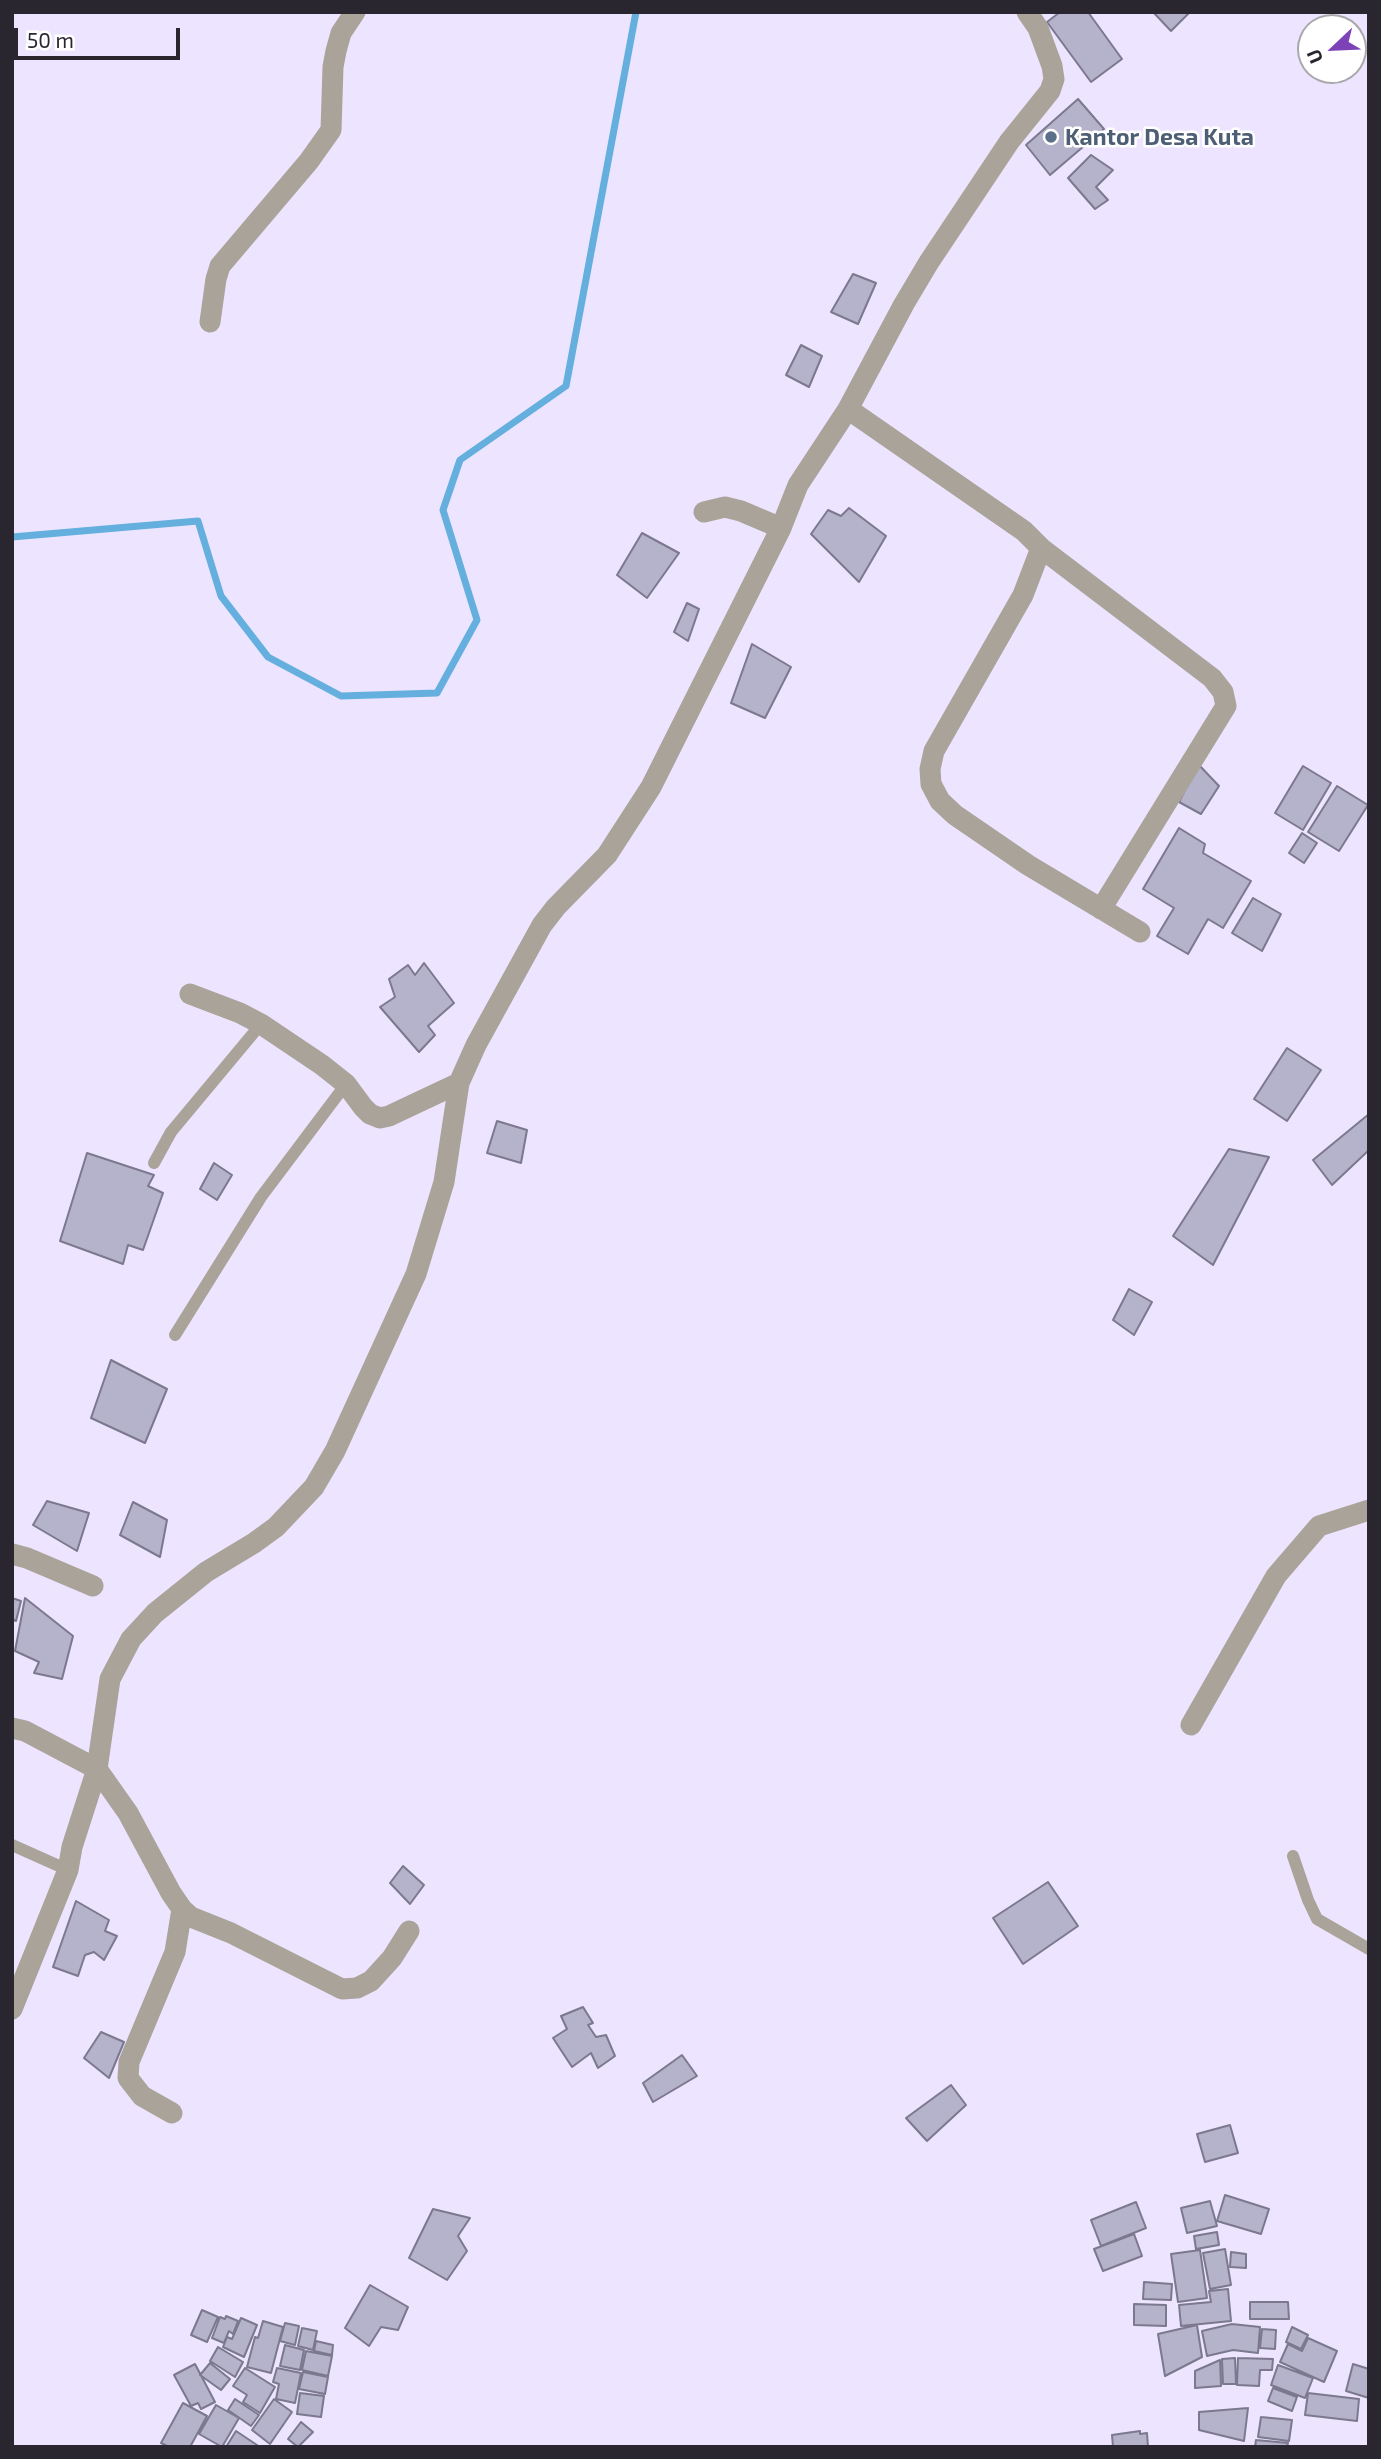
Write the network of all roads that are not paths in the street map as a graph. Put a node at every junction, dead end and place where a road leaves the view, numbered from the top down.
1 (355, 12) edge
2 (1027, 12) edge
3 (209, 322) dead end
4 (848, 409) junction
5 (704, 512) dead end
6 (781, 528) junction
7 (1041, 548) junction
8 (1101, 909) junction
9 (1140, 932) dead end
10 (190, 994) dead end
11 (261, 1024) junction
12 (459, 1083) junction
13 (346, 1084) junction
14 (154, 1163) dead end
15 (175, 1335) dead end
16 (1369, 1510) edge
17 (12, 1554) edge
18 (93, 1586) dead end
19 (1191, 1725) dead end
20 (12, 1728) edge
21 (97, 1769) junction
22 (12, 1844) edge
23 (1293, 1856) dead end
24 (68, 1870) junction
25 (182, 1909) junction
26 (409, 1931) dead end
27 (1369, 1949) edge
28 (12, 2009) edge
29 (172, 2113) dead end

1 - 3 street
2 - 4 street
4 - 6 street
4 - 7 street
5 - 6 street
6 - 12 street
7 - 8 street
7 - 8 street
8 - 9 street
10 - 11 street
11 - 13 street
11 - 14 lane
12 - 13 street
12 - 21 street
13 - 15 lane
16 - 19 street
17 - 18 street
20 - 21 street
21 - 24 street
21 - 25 street
22 - 24 lane
23 - 27 lane
24 - 28 street
25 - 26 street
25 - 29 street

